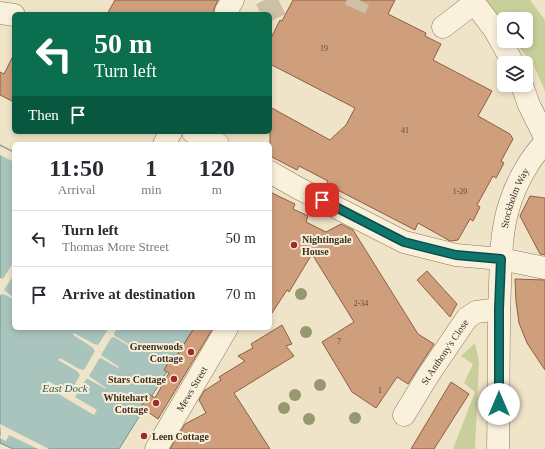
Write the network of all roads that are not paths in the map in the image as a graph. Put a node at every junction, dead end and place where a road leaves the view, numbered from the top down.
1 (232, 0) edge
2 (473, 2) edge
3 (227, 12) edge
4 (0, 13) edge
5 (12, 15) edge
6 (443, 27) dead end
7 (509, 56) edge
8 (524, 92) edge
9 (197, 134) edge
10 (545, 137) edge
11 (214, 142) edge
12 (545, 143) edge
13 (272, 173) edge
14 (501, 259) junction
15 (545, 268) edge
16 (499, 309) junction
17 (226, 330) edge
18 (404, 416) dead end
19 (156, 449) edge
20 (498, 449) edge

1 - 3 street
2 - 6 street
2 - 7 street
4 - 5 street
8 - 10 street
9 - 11 street
12 - 14 street, Stockholm Way
13 - 14 street
14 - 15 street
14 - 16 street, Stockholm Way
16 - 18 street, St Anthony's Close
16 - 20 street, Stockholm Way
17 - 19 street, Mews Street

